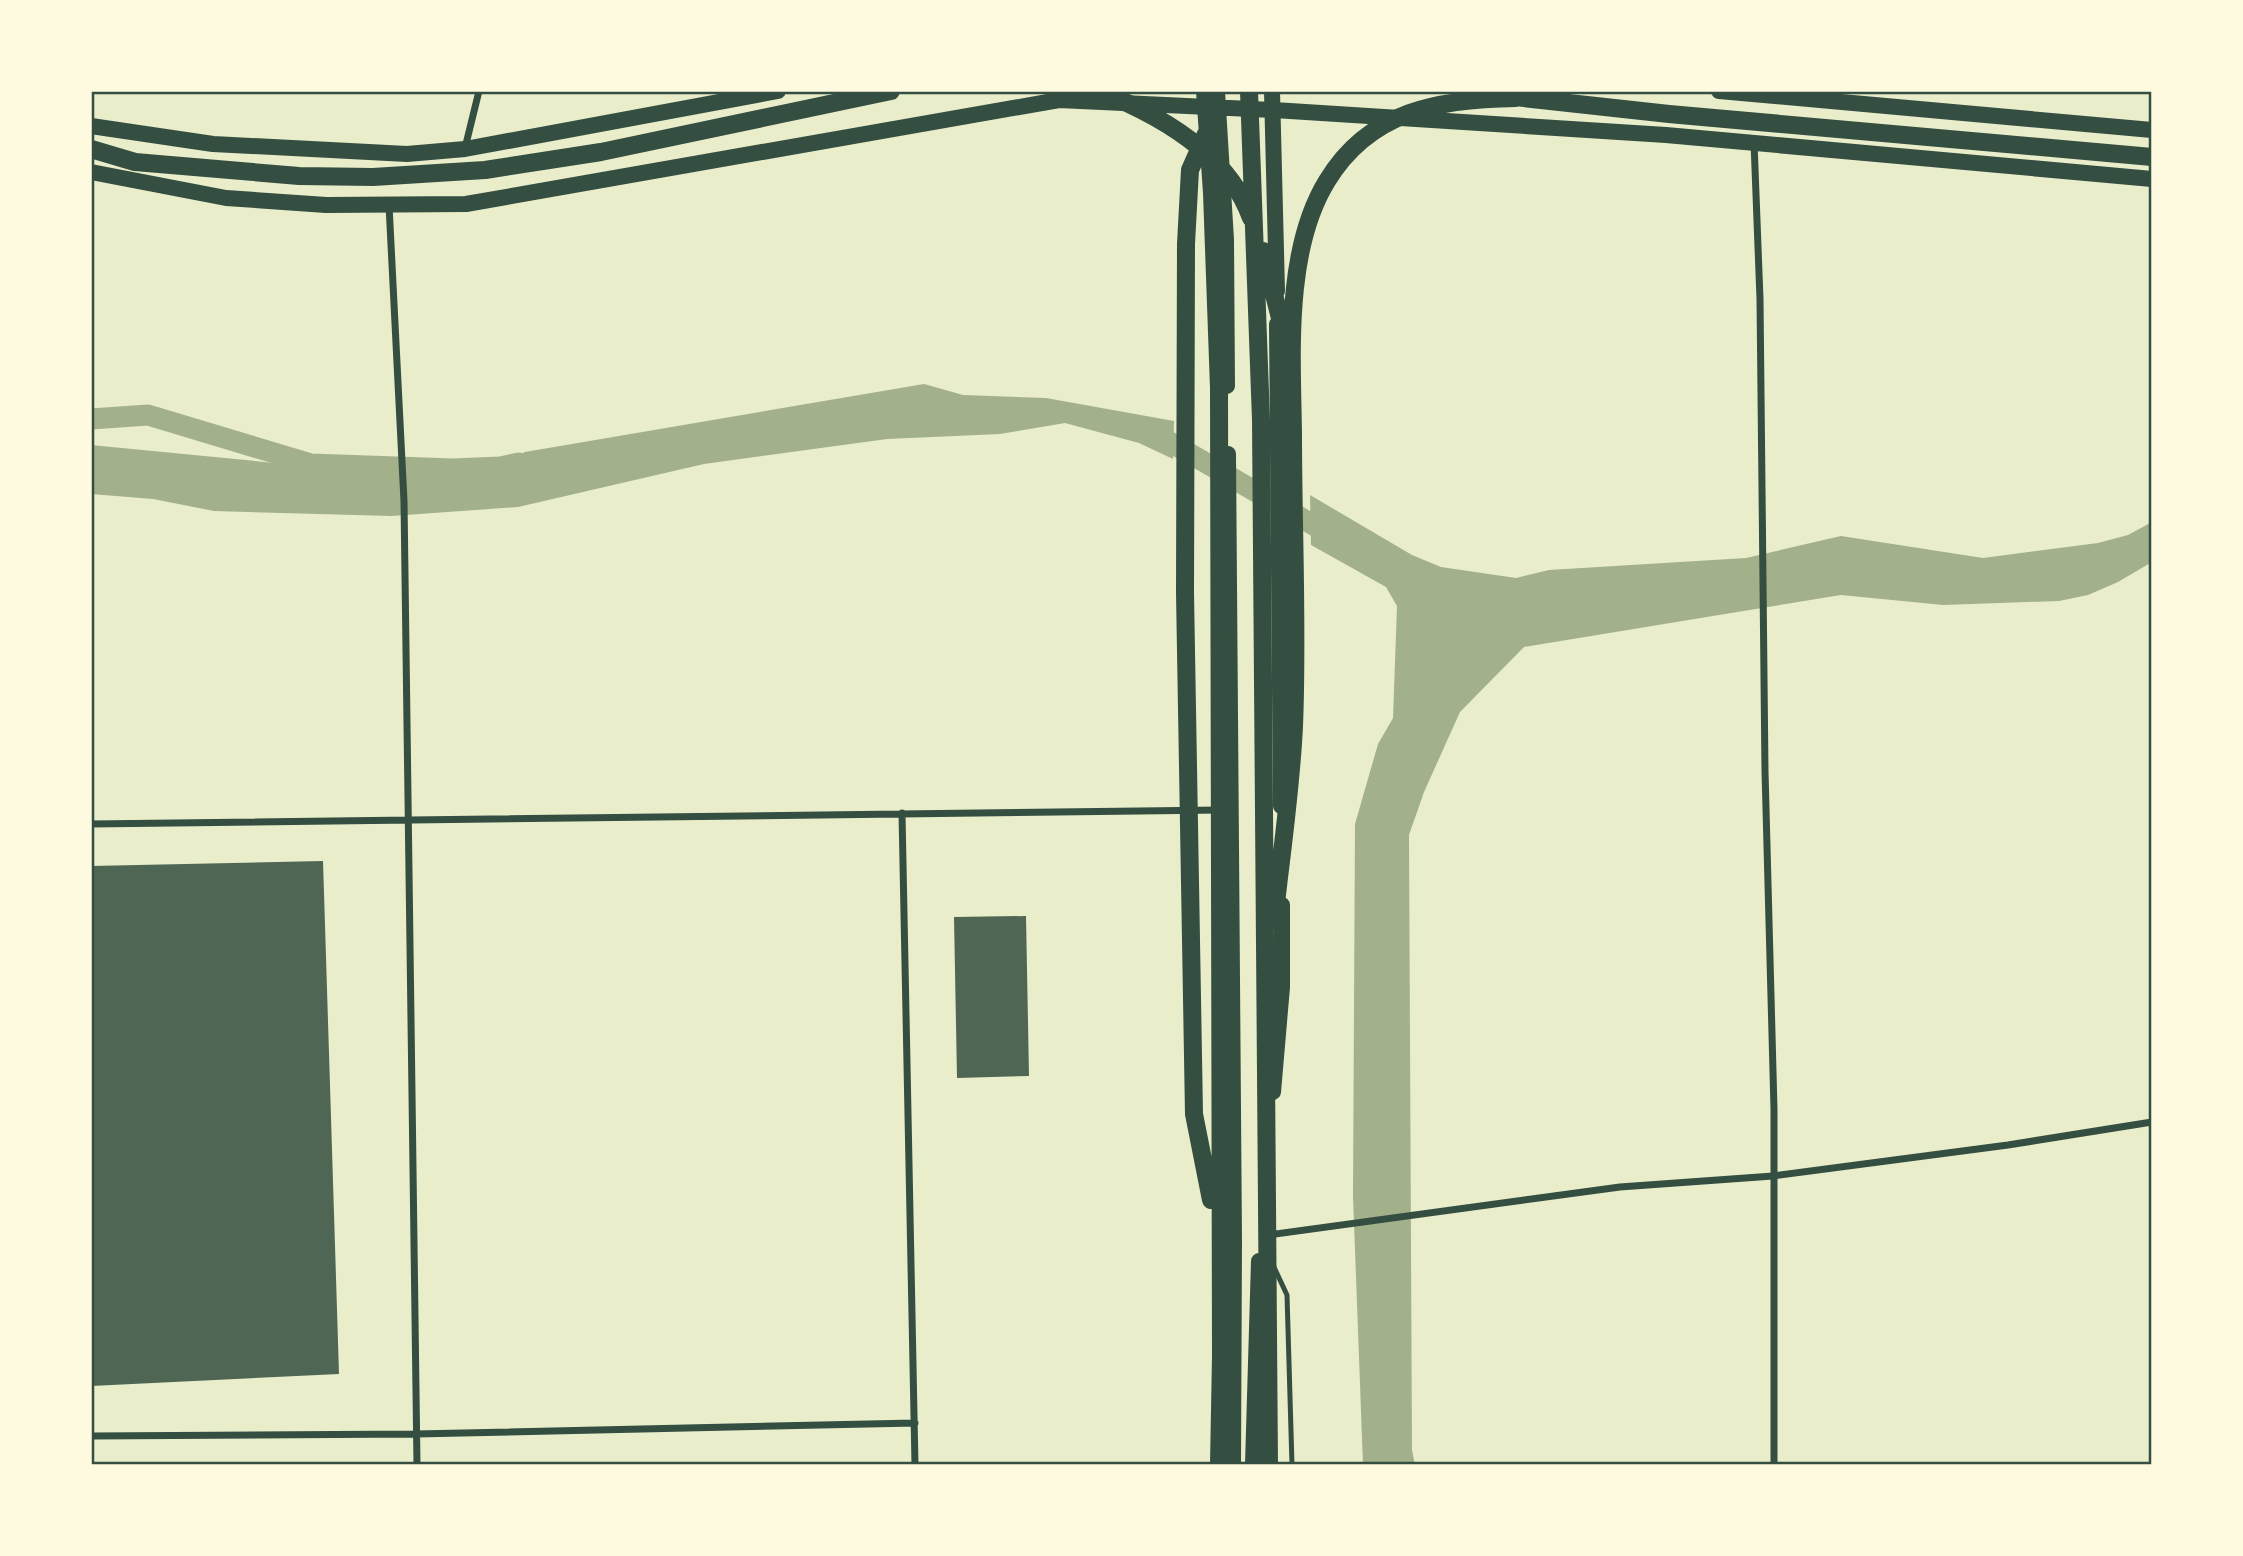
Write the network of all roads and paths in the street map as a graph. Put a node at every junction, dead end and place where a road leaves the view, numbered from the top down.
1 (479, 91) edge
2 (778, 91) edge
3 (891, 91) edge
4 (1099, 91) edge
5 (1205, 91) edge
6 (1249, 91) edge
7 (1272, 91) edge
8 (1478, 91) edge
9 (1719, 91) edge
10 (1516, 98) junction
11 (1218, 100) edge
12 (1274, 110) junction
13 (91, 126) edge
14 (2152, 130) edge
15 (1754, 142) junction
16 (91, 149) edge
17 (465, 149) junction
18 (2152, 157) edge
19 (91, 172) edge
20 (2152, 179) edge
21 (389, 205) junction
22 (1292, 377) junction
23 (1231, 810) junction
24 (902, 813) junction
25 (409, 819) junction
26 (91, 824) edge
27 (1265, 1011) junction
28 (2152, 1122) edge
29 (1773, 1176) junction
30 (1260, 1236) junction
31 (1220, 1240) junction
32 (915, 1423) junction
33 (416, 1434) junction
34 (91, 1436) edge
35 (417, 1465) edge
36 (915, 1465) edge
37 (1219, 1465) edge
38 (1233, 1465) edge
39 (1253, 1465) edge
40 (1269, 1465) edge
41 (1292, 1465) edge
42 (1774, 1465) edge

1 - 17 street
2 - 17 main road
3 - 16 highway
4 - 22 highway
5 - 31 highway
6 - 27 highway
7 - 12 main road
8 - 10 highway
9 - 14 main road
10 - 18 highway
10 - 22 highway
11 - 12 main road
11 - 21 main road
11 - 23 main road
11 - 31 highway
12 - 15 main road
12 - 30 main road
13 - 17 main road
15 - 20 main road
15 - 29 street
19 - 21 main road
21 - 25 street
22 - 27 highway
23 - 24 street
23 - 38 main road
24 - 25 street
24 - 32 street
25 - 26 street
25 - 33 street
27 - 40 highway
28 - 29 street
29 - 30 street
29 - 42 street
30 - 39 main road
30 - 41 lane
31 - 37 highway
32 - 33 street
32 - 36 street
33 - 34 street
33 - 35 street

